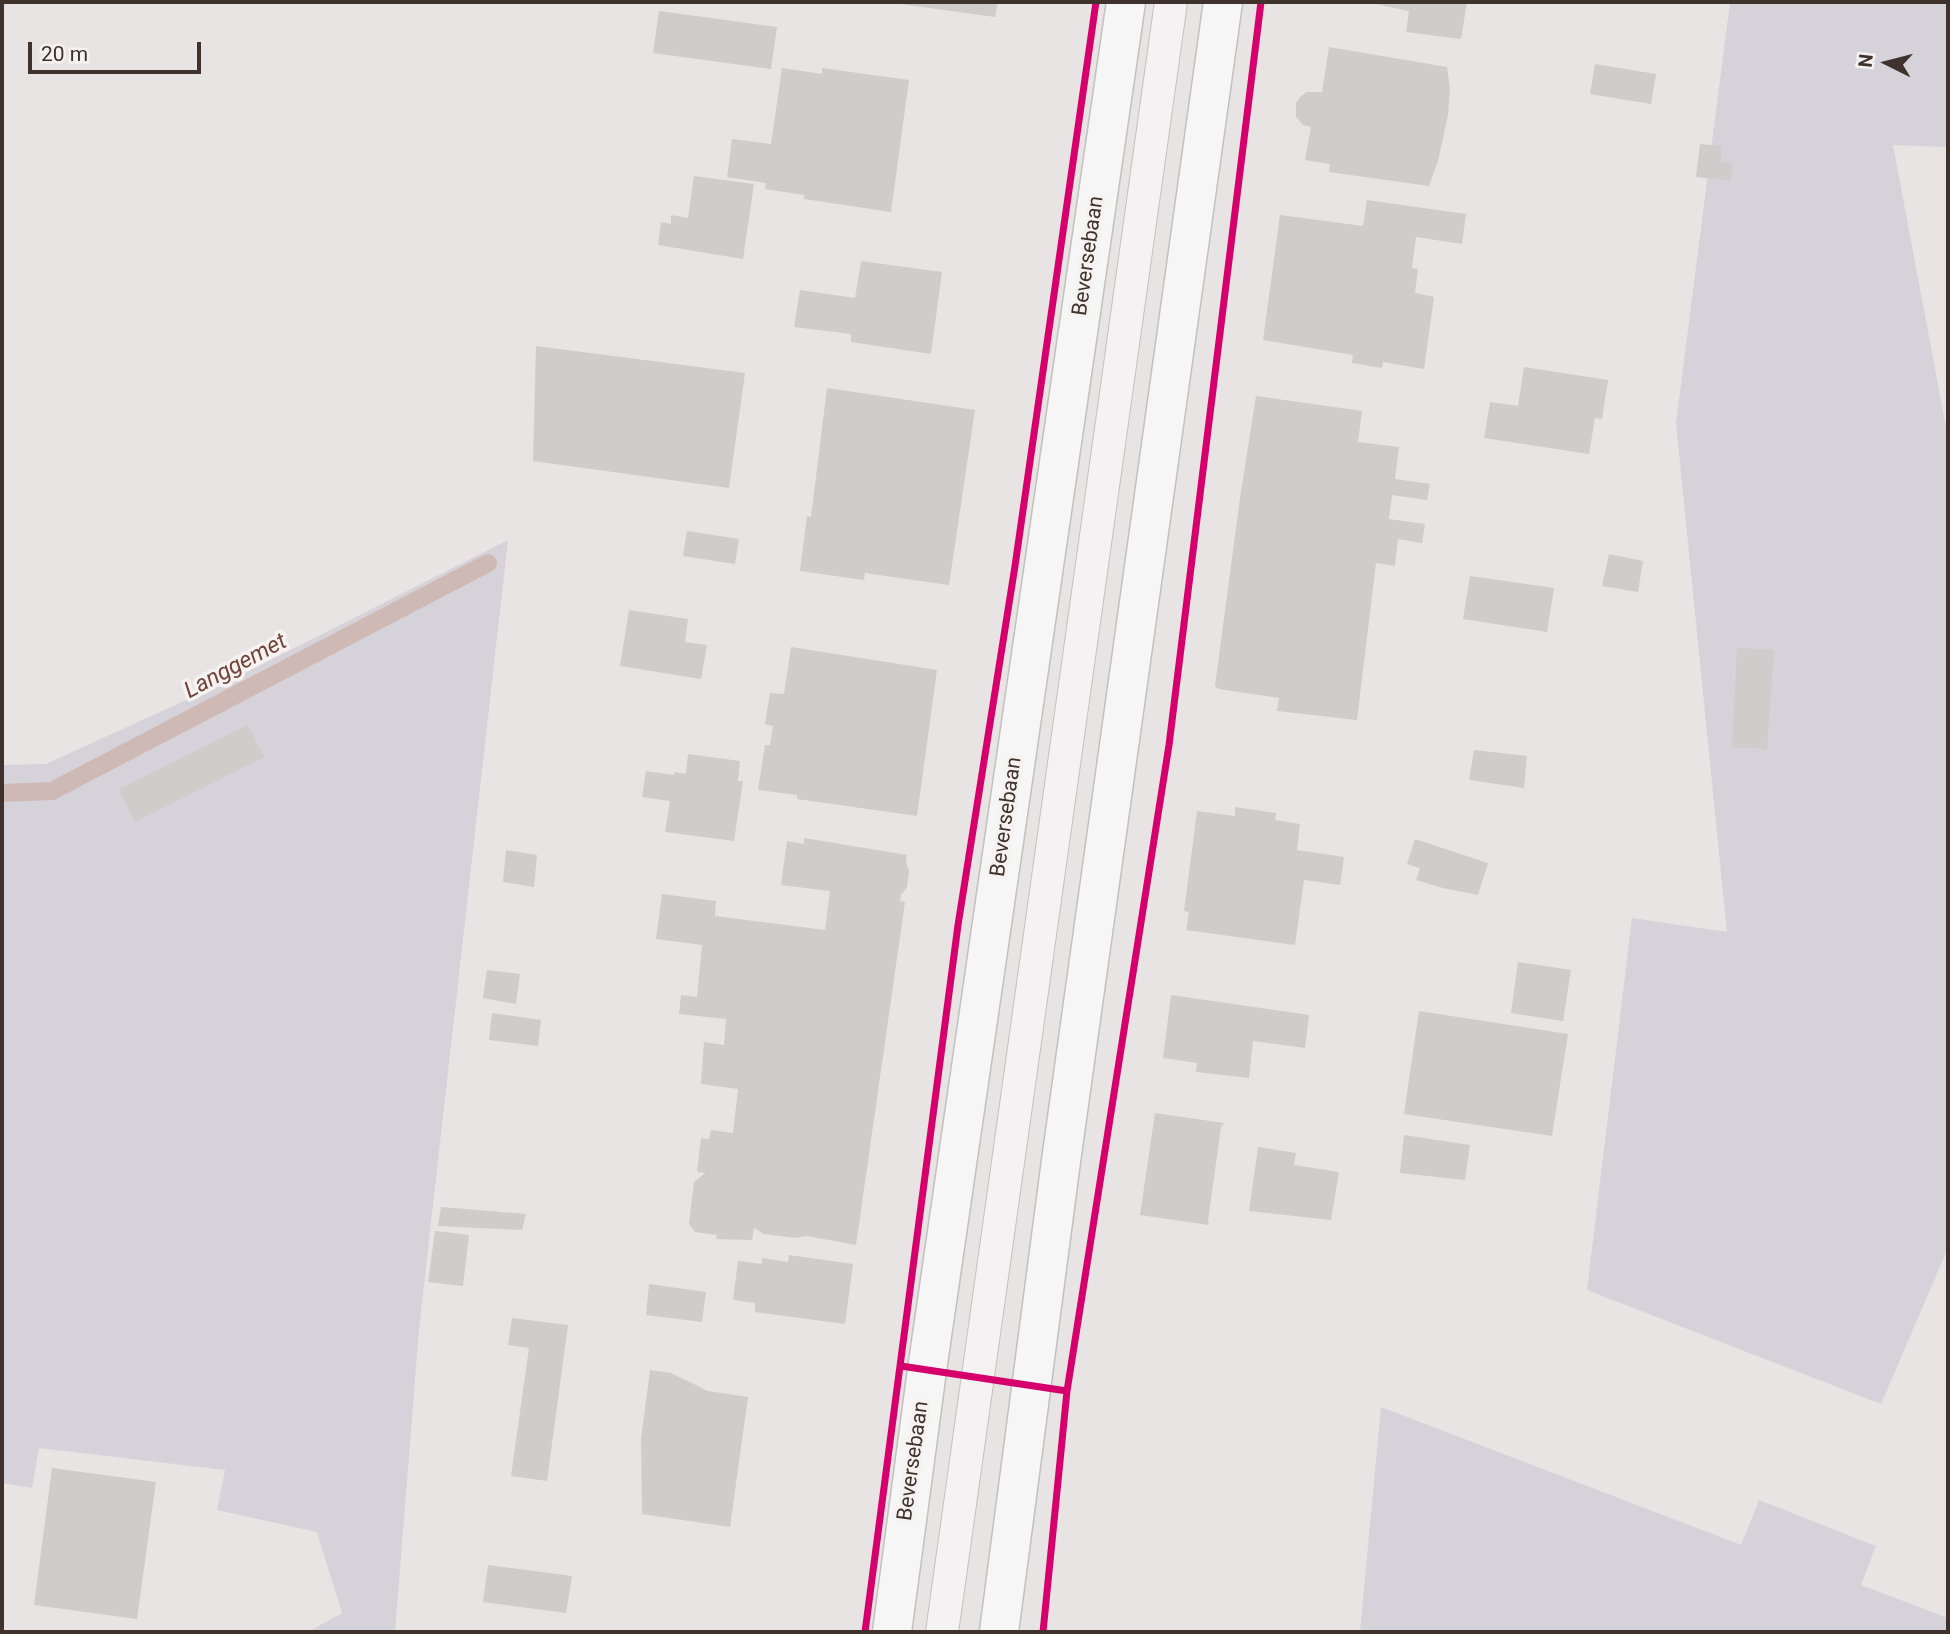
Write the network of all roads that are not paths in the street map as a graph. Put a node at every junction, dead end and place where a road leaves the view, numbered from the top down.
1 (1126, 2) edge
2 (1171, 2) edge
3 (1223, 2) edge
4 (892, 1632) edge
5 (942, 1632) edge
6 (999, 1632) edge

1 - 4 main road, Beversebaan
2 - 5 lane
3 - 6 main road

